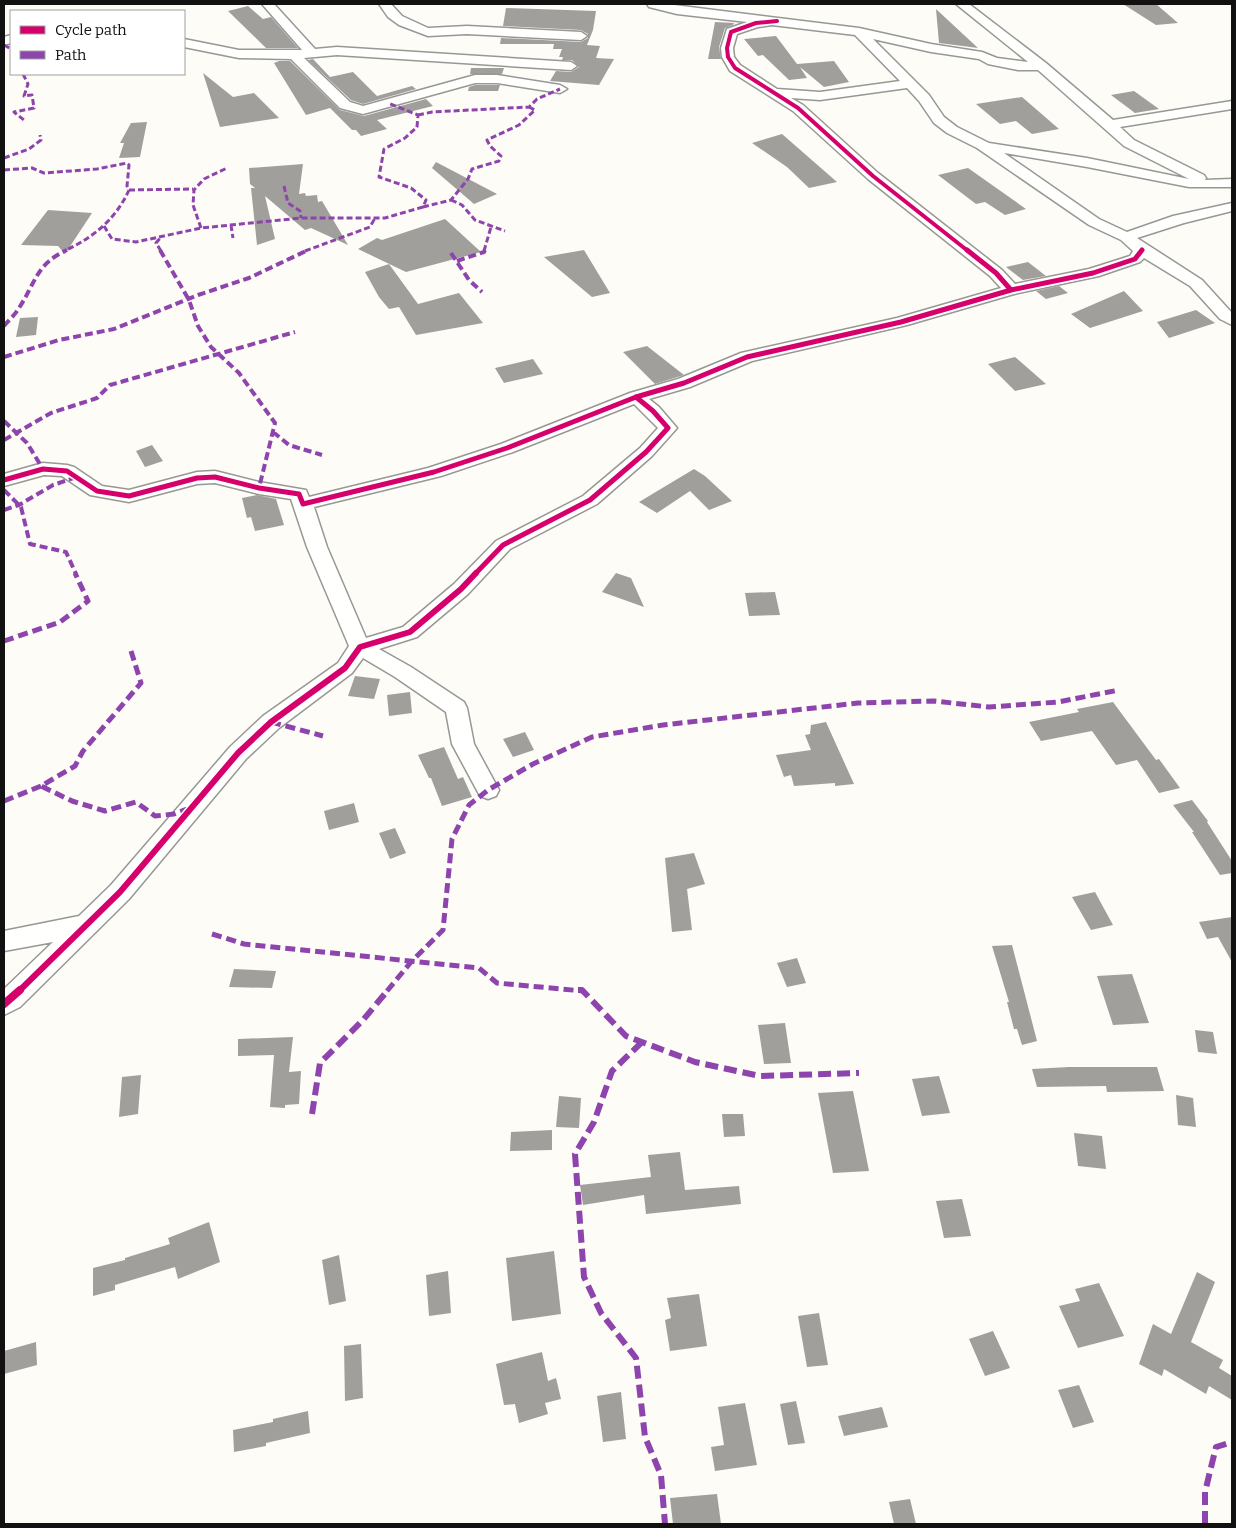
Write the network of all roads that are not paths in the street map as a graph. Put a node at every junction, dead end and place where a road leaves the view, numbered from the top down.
1 (268, 4) edge
2 (385, 4) edge
3 (653, 4) edge
4 (962, 4) edge
5 (778, 21) junction
6 (858, 32) junction
7 (581, 36) dead end
8 (185, 43) edge
9 (310, 54) junction
10 (294, 55) junction
11 (571, 66) dead end
12 (1041, 66) junction
13 (909, 84) junction
14 (560, 89) dead end
15 (775, 92) junction
16 (1232, 104) edge
17 (1110, 125) junction
18 (982, 145) junction
19 (1232, 183) edge
20 (1214, 186) junction
21 (1232, 196) edge
22 (1232, 207) edge
23 (1126, 237) junction
24 (1142, 250) junction
25 (1011, 290) junction
26 (1232, 320) edge
27 (636, 398) junction
28 (4, 480) edge
29 (303, 504) junction
30 (360, 647) junction
31 (488, 790) dead end
32 (86, 925) junction
33 (4, 941) edge
34 (4, 1004) edge

1 - 9 street
2 - 7 street
3 - 5 street
4 - 12 street
5 - 6 street
5 - 15 street
6 - 12 street
6 - 13 street
8 - 10 street
9 - 10 street
9 - 11 street
10 - 14 street
12 - 17 street
13 - 15 street
13 - 18 street
15 - 25 street
16 - 17 street
17 - 20 street
18 - 20 street
18 - 23 street
19 - 20 street
20 - 21 street
22 - 23 street
23 - 24 street
24 - 25 street
24 - 26 street
25 - 27 street
27 - 29 street
27 - 30 street
28 - 29 street
29 - 30 street
30 - 31 street
30 - 32 street
32 - 33 street
32 - 34 street

